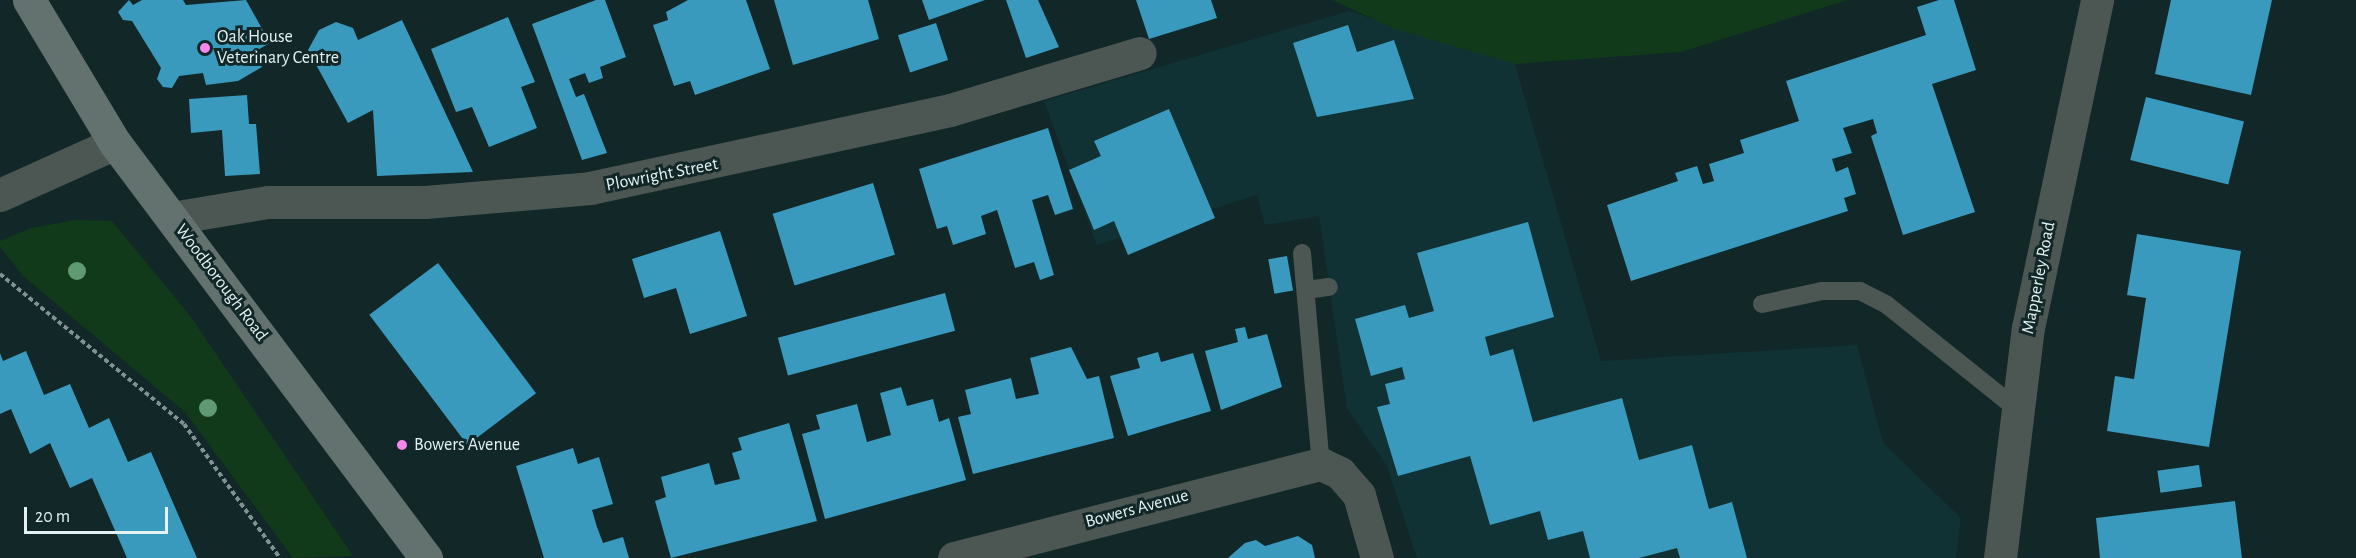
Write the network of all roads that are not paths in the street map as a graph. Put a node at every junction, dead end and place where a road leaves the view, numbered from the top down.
1 (28, 0) edge
2 (2097, 0) edge
3 (1140, 52) dead end
4 (115, 143) junction
5 (0, 195) edge
6 (172, 218) junction
7 (1302, 253) dead end
8 (1329, 287) dead end
9 (1307, 290) junction
10 (1762, 304) dead end
11 (2017, 409) junction
12 (1321, 464) junction
13 (426, 558) edge
14 (954, 558) edge
15 (1377, 558) edge
16 (2000, 558) edge

1 - 4 main road, Woodborough Road
2 - 11 street, Mapperley Road
3 - 6 street, Plowright Street
4 - 5 street
4 - 6 main road, Woodborough Road
6 - 13 main road, Woodborough Road
7 - 9 lane
8 - 9 lane
9 - 12 lane
10 - 11 lane
11 - 16 street, Mapperley Road
12 - 14 street, Bowers Avenue
12 - 15 street

